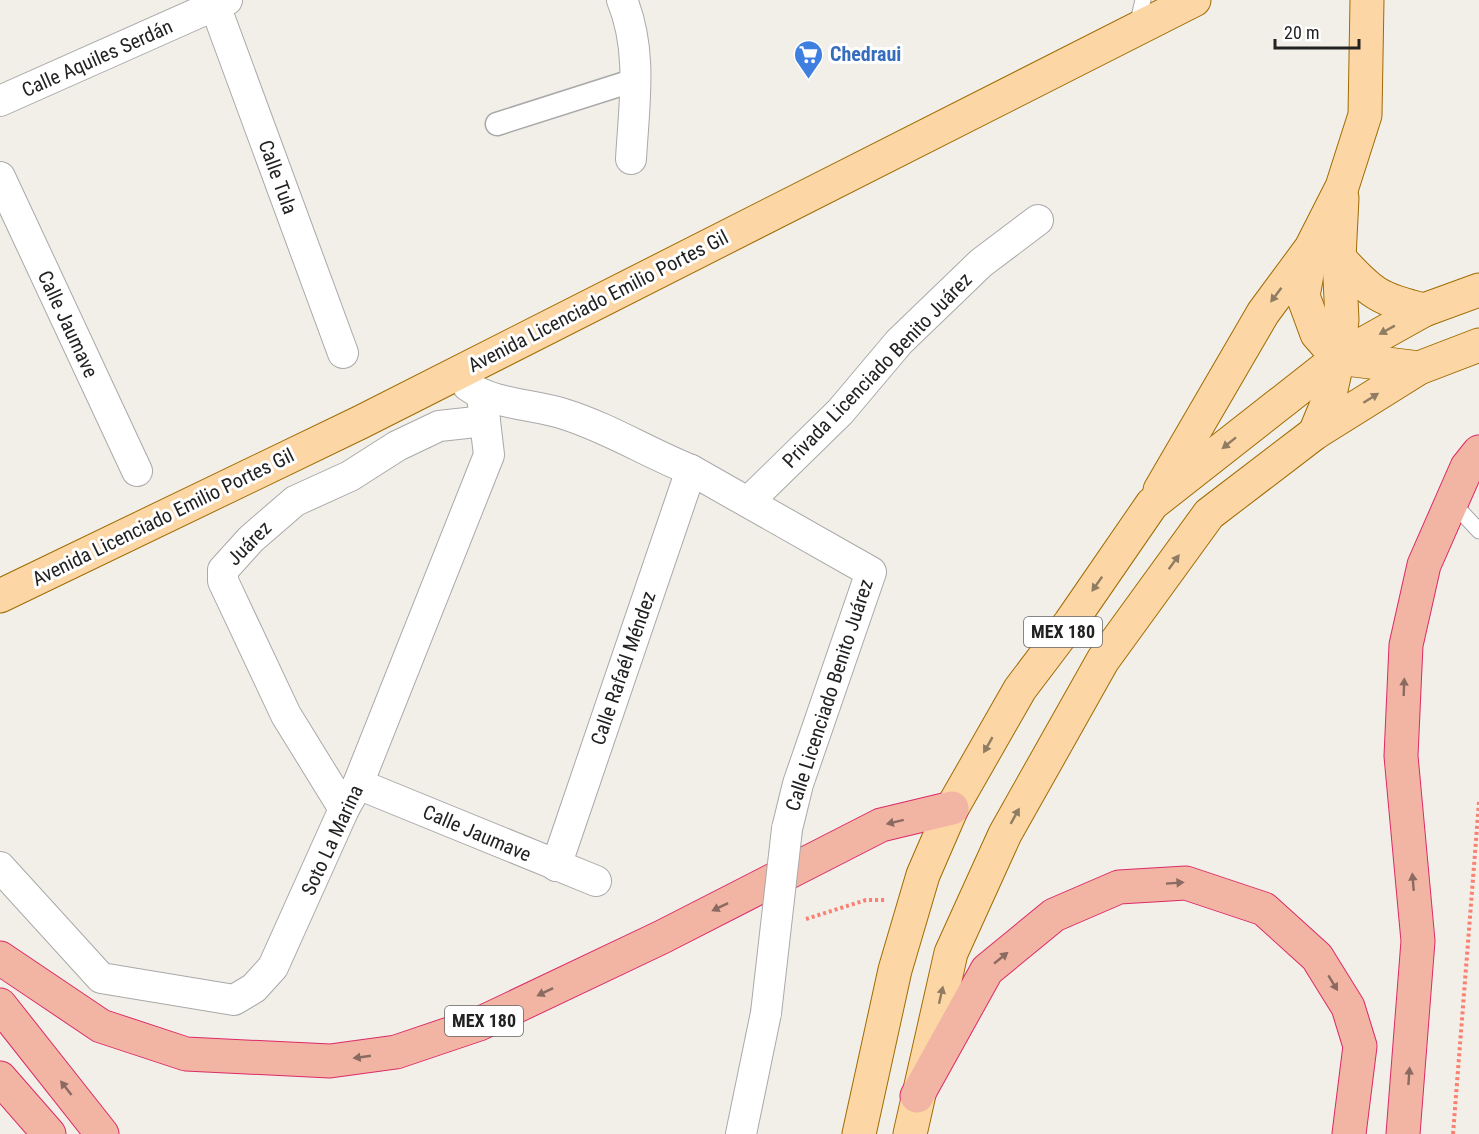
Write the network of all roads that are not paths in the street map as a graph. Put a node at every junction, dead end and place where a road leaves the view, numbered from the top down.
1 (622, 0) edge
2 (1194, 0) edge
3 (1367, 0) edge
4 (219, 2) edge
5 (1140, 14) edge
6 (635, 80) junction
7 (0, 101) edge
8 (497, 124) dead end
9 (631, 159) dead end
10 (0, 177) edge
11 (1038, 220) dead end
12 (1325, 253) junction
13 (1479, 290) edge
14 (1424, 310) junction
15 (1479, 345) edge
16 (343, 353) dead end
17 (1338, 358) junction
18 (1419, 368) junction
19 (453, 375) junction
20 (484, 409) junction
21 (1315, 433) junction
22 (1479, 452) edge
23 (691, 470) junction
24 (137, 471) dead end
25 (1451, 501) junction
26 (748, 502) junction
27 (1152, 504) junction
28 (1479, 531) edge
29 (0, 596) edge
30 (351, 796) junction
31 (952, 808) junction
32 (0, 867) edge
33 (556, 867) junction
34 (596, 881) dead end
35 (0, 958) edge
36 (0, 1005) edge
37 (0, 1078) edge
38 (916, 1096) junction
39 (0, 1099) edge
40 (22, 1134) edge
41 (49, 1134) edge
42 (102, 1134) edge
43 (741, 1134) edge
44 (859, 1134) edge
45 (910, 1134) edge
46 (1349, 1134) edge
47 (1403, 1134) edge

1 - 6 street
2 - 5 main road, Avenida Licenciado Emilio Portes Gil
3 - 12 main road
4 - 7 street, Calle Aquiles Serdán
4 - 16 street, Calle Tula
5 - 19 main road, Avenida Licenciado Emilio Portes Gil
6 - 8 street
6 - 9 street
10 - 24 street, Calle Jaumave
11 - 26 street, Privada Licenciado Benito Juárez
12 - 14 main road
12 - 17 main road
12 -> 27 main road
13 - 14 main road, MEX 180
14 -> 17 main road, MEX 180
15 - 18 main road, MEX 180
17 - 18 main road
17 - 21 main road
17 -> 27 main road, MEX 180
21 -> 18 main road, MEX 180
19 - 20 street, Calle Licenciado Benito Juárez
19 - 29 main road, Avenida Licenciado Emilio Portes Gil
20 - 23 street, Calle Licenciado Benito Juárez
20 - 30 street, Soto La Marina
20 - 30 street, Juárez
38 -> 21 main road, MEX 180
22 - 25 highway
23 - 26 street, Calle Licenciado Benito Juárez
23 - 33 street, Calle Rafaél Méndez
25 - 28 lane
47 -> 25 highway
26 - 43 street, Calle Licenciado Benito Juárez, bridge
27 -> 31 main road, MEX 180
30 - 32 street, Soto La Marina
30 - 33 street, Calle Jaumave
31 -> 35 highway, MEX 180
31 - 44 main road, MEX 180
33 - 34 street, Calle Jaumave
42 -> 36 highway
37 - 41 highway
38 - 45 main road, MEX 180
38 -> 46 highway, MEX 180
39 - 40 highway

